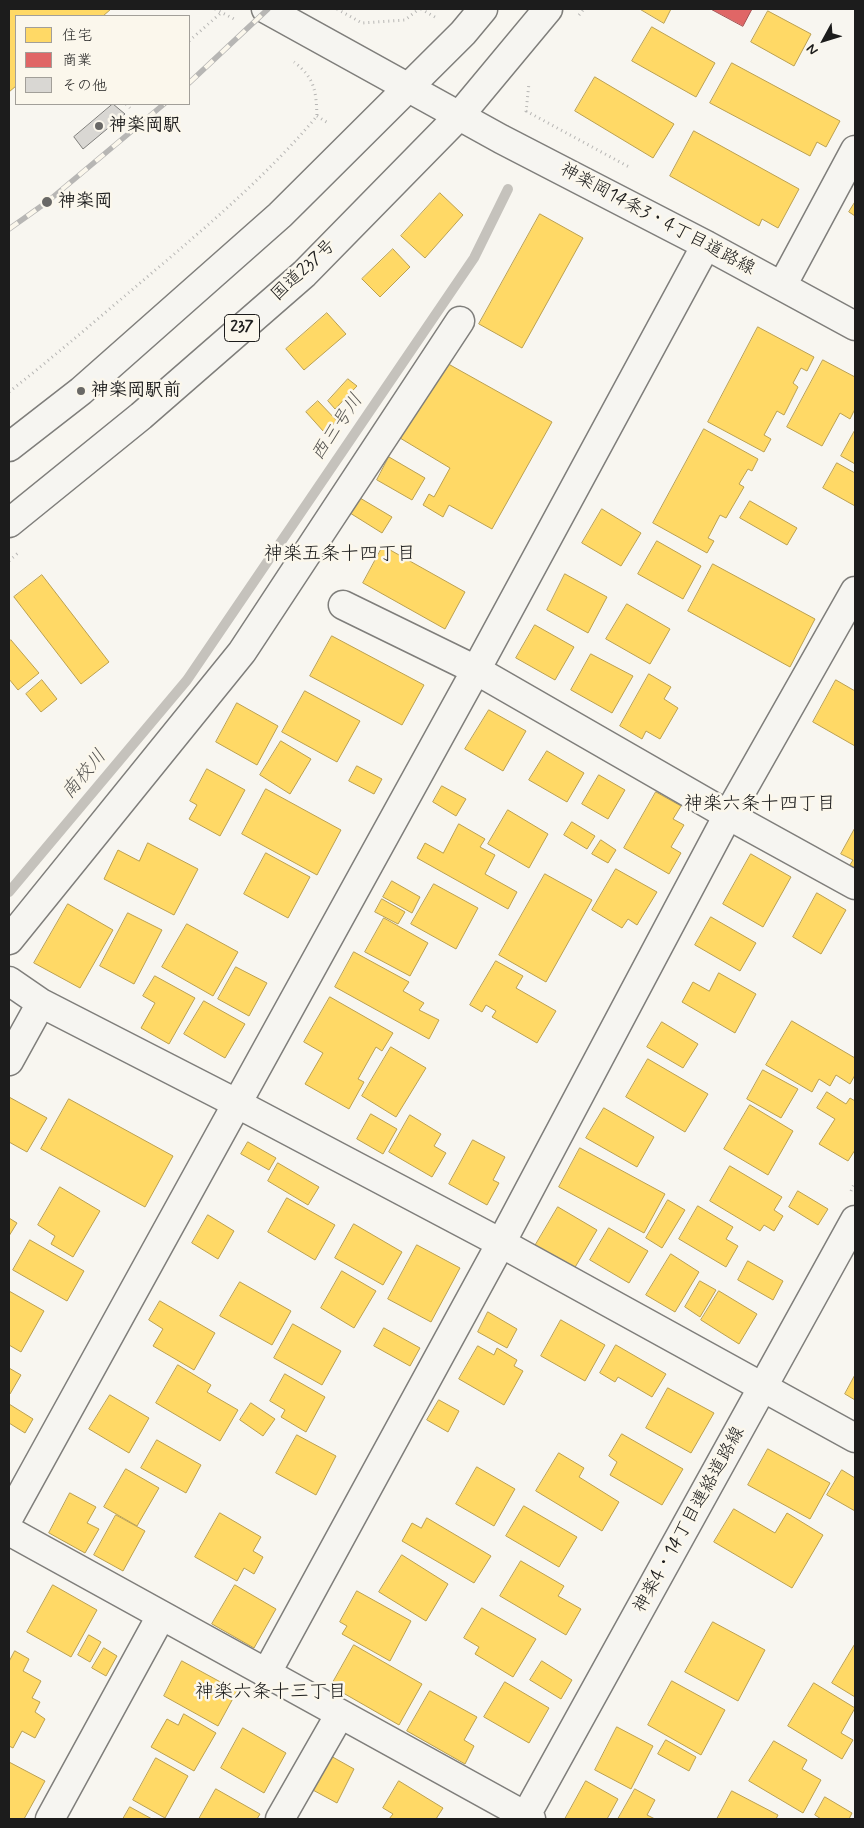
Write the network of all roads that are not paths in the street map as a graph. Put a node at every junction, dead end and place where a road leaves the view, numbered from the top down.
1 (266, 9) edge
2 (483, 9) edge
3 (548, 9) edge
4 (408, 87) junction
5 (459, 116) junction
6 (855, 150) edge
7 (706, 245) junction
8 (782, 286) junction
9 (460, 321) dead end
10 (855, 326) edge
11 (9, 447) edge
12 (9, 523) edge
13 (855, 591) edge
14 (343, 605) dead end
15 (476, 670) junction
16 (728, 816) junction
17 (855, 885) edge
18 (9, 940) edge
19 (9, 981) edge
20 (41, 1003) junction
21 (9, 1061) edge
22 (236, 1103) junction
23 (855, 1220) edge
24 (501, 1243) junction
25 (763, 1388) junction
26 (855, 1438) edge
27 (9, 1518) edge
28 (9, 1531) edge
29 (161, 1616) junction
30 (266, 1674) junction
31 (340, 1714) junction
32 (527, 1818) edge
33 (50, 1819) edge
34 (280, 1819) edge

1 - 4 main road, 神楽岡14条3・4丁目道路線
2 - 4 main road
3 - 5 main road, 国道237号 / 237
4 - 5 main road, 神楽岡14条3・4丁目道路線
4 - 11 main road
5 - 7 main road, 神楽岡14条3・4丁目道路線
5 - 12 main road, 国道237号 / 237
6 - 8 main road
7 - 8 main road, 神楽岡14条3・4丁目道路線
7 - 15 main road
8 - 10 main road, 神楽岡14条3・4丁目道路線
9 - 18 main road
13 - 16 main road
14 - 15 main road
15 - 16 main road
15 - 22 main road
16 - 17 main road
16 - 24 main road
19 - 20 main road
20 - 21 main road
20 - 22 main road
22 - 24 main road
22 - 27 main road
23 - 25 main road, 神楽4・14丁目連絡道路線
24 - 25 main road
24 - 30 main road
25 - 26 main road
25 - 32 main road, 神楽4・14丁目連絡道路線
28 - 29 main road
29 - 30 main road
29 - 33 main road
30 - 31 main road
31 - 32 main road
31 - 34 main road

